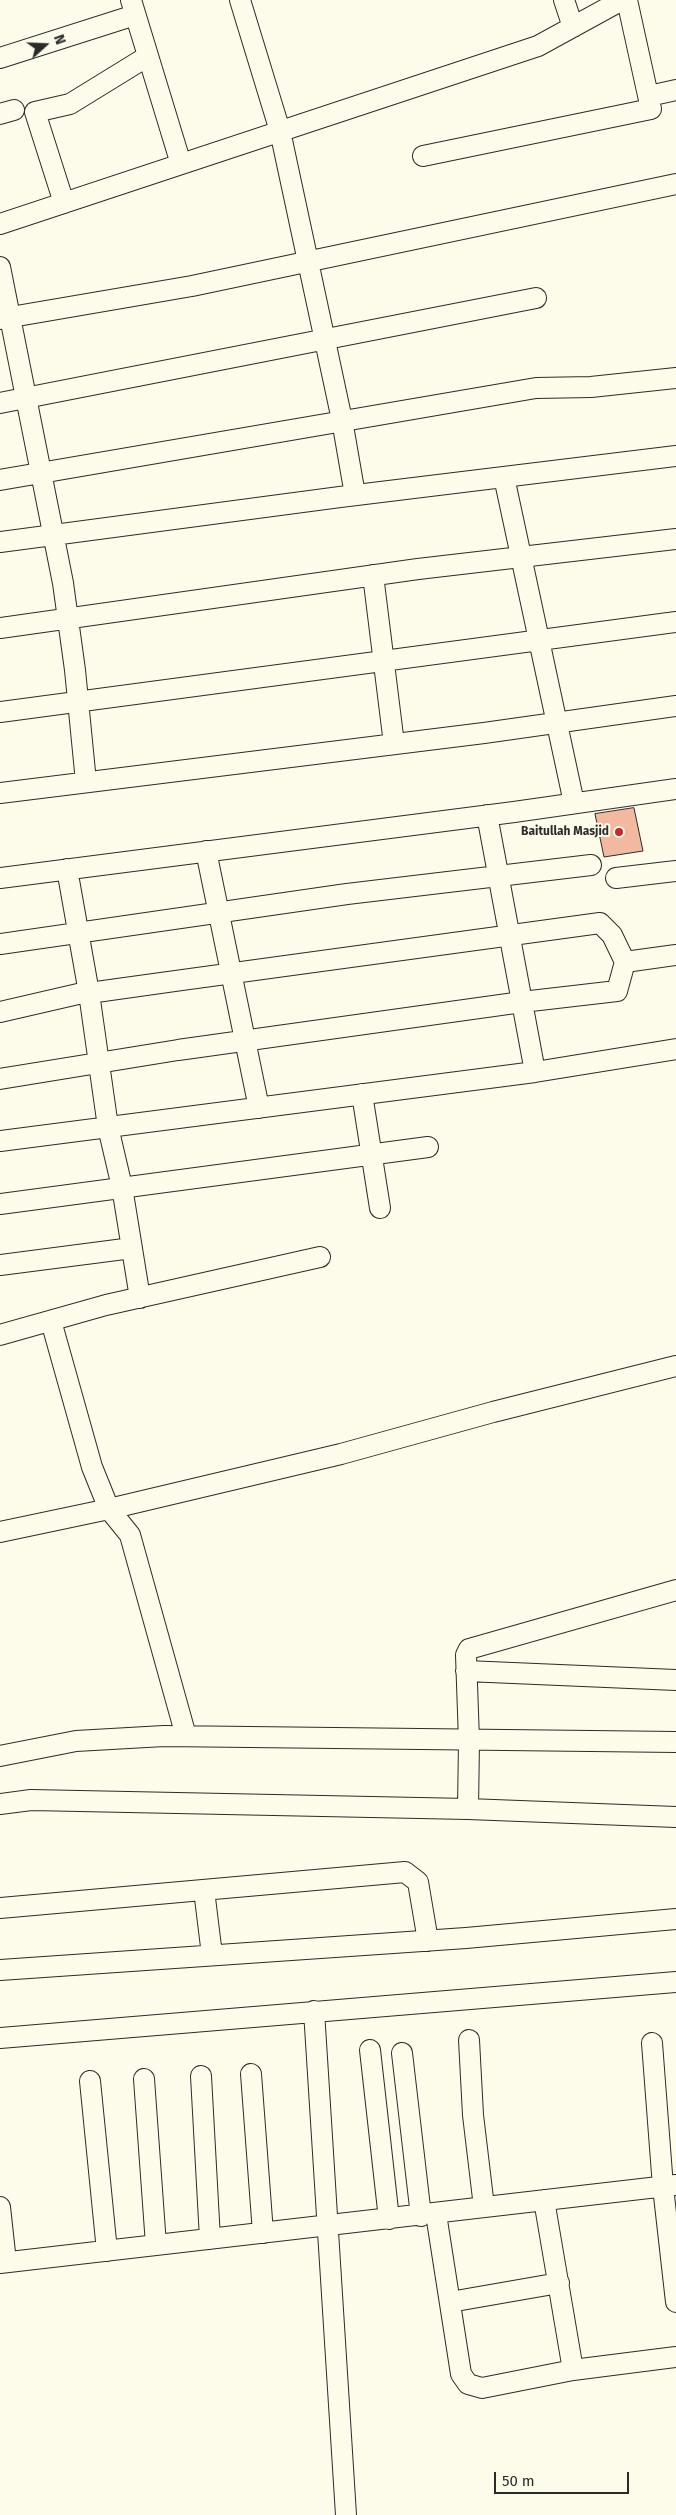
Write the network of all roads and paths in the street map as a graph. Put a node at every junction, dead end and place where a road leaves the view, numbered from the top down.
1 (240, 0) edge
2 (564, 0) edge
3 (622, 0) edge
4 (626, 0) edge
5 (133, 7) edge
6 (573, 27) junction
7 (148, 56) junction
8 (0, 58) edge
9 (676, 90) edge
10 (649, 96) junction
11 (280, 131) junction
12 (423, 156) dead end
13 (181, 164) junction
14 (676, 184) edge
15 (64, 203) junction
16 (0, 224) edge
17 (307, 261) junction
18 (0, 267) edge
19 (536, 298) dead end
20 (5, 318) edge
21 (324, 339) junction
22 (676, 378) edge
23 (27, 398) junction
24 (0, 403) edge
25 (342, 420) junction
26 (676, 456) edge
27 (43, 473) junction
28 (504, 477) junction
29 (0, 480) edge
30 (355, 495) junction
31 (55, 535) junction
32 (676, 539) edge
33 (0, 542) edge
34 (521, 557) junction
35 (373, 575) junction
36 (68, 619) junction
37 (676, 622) edge
38 (0, 628) edge
39 (539, 640) junction
40 (384, 660) junction
41 (78, 702) junction
42 (676, 706) edge
43 (0, 712) edge
44 (557, 723) junction
45 (394, 744) junction
46 (86, 782) junction
47 (676, 789) edge
48 (0, 793) edge
49 (574, 803) junction
50 (487, 815) junction
51 (206, 851) junction
52 (591, 865) dead end
53 (67, 869) junction
54 (676, 871) edge
55 (498, 876) junction
56 (0, 878) edge
57 (616, 878) dead end
58 (219, 912) junction
59 (78, 933) junction
60 (510, 936) junction
61 (0, 944) edge
62 (676, 955) edge
63 (626, 962) junction
64 (232, 973) junction
65 (88, 993) junction
66 (522, 1002) junction
67 (0, 1012) edge
68 (245, 1041) junction
69 (676, 1049) edge
70 (98, 1063) junction
71 (535, 1072) junction
72 (0, 1078) edge
73 (362, 1094) junction
74 (259, 1108) junction
75 (108, 1127) junction
76 (0, 1141) edge
77 (428, 1147) dead end
78 (372, 1154) junction
79 (122, 1187) junction
80 (0, 1204) edge
81 (380, 1208) dead end
82 (132, 1248) junction
83 (320, 1257) dead end
84 (0, 1265) edge
85 (140, 1298) junction
86 (51, 1321) junction
87 (0, 1335) edge
88 (676, 1366) edge
89 (109, 1509) junction
90 (0, 1532) edge
91 (676, 1590) edge
92 (466, 1671) junction
93 (676, 1680) edge
94 (186, 1736) junction
95 (469, 1741) junction
96 (676, 1742) edge
97 (0, 1756) edge
98 (0, 1804) edge
99 (468, 1809) junction
100 (676, 1817) edge
101 (204, 1890) junction
102 (0, 1908) edge
103 (676, 1919) edge
104 (428, 1941) junction
105 (212, 1955) junction
106 (0, 1970) edge
107 (676, 1982) edge
108 (314, 2011) junction
109 (0, 2038) edge
110 (469, 2040) dead end
111 (652, 2043) dead end
112 (370, 2050) dead end
113 (402, 2053) dead end
114 (251, 2074) dead end
115 (201, 2076) dead end
116 (144, 2078) dead end
117 (90, 2081) dead end
118 (670, 2186) edge
119 (544, 2200) junction
120 (0, 2207) edge
121 (484, 2207) junction
122 (428, 2215) junction
123 (389, 2219) junction
124 (329, 2226) junction
125 (264, 2233) junction
126 (210, 2239) junction
127 (156, 2245) junction
128 (107, 2251) junction
129 (3, 2263) edge
130 (559, 2283) junction
131 (450, 2302) junction
132 (676, 2302) edge
133 (676, 2356) edge
134 (573, 2370) junction
135 (346, 2515) edge

1 - 11 street
2 - 6 street
3 - 6 street
4 - 10 street
5 - 7 street
5 - 8 street
6 - 11 street
7 - 13 street
7 - 15 street
9 - 10 street
10 - 12 street
11 - 13 street
11 - 17 street
13 - 15 street
14 - 17 street
15 - 16 street
17 - 20 street
17 - 21 street
18 - 20 street
19 - 21 street
20 - 23 street
21 - 23 street
21 - 25 street
22 - 25 street
23 - 24 street
23 - 27 street
25 - 27 street
25 - 30 street
26 - 28 street
27 - 29 street
27 - 31 street
28 - 30 street
28 - 34 street
30 - 31 street
31 - 33 street
31 - 36 street
32 - 34 street
34 - 35 street
34 - 39 street
35 - 36 street
35 - 40 street
36 - 38 street
36 - 41 street
37 - 39 street
39 - 40 street
39 - 44 street
40 - 41 street
40 - 45 street
41 - 43 street
41 - 46 street
42 - 44 street
44 - 45 street
44 - 49 street
45 - 46 street
46 - 48 street
47 - 49 street
49 - 50 street
50 - 51 street
50 - 55 street
51 - 53 street
51 - 58 street
52 - 55 street
53 - 56 street
53 - 59 street
54 - 57 street
55 - 58 street
55 - 60 street
58 - 59 street
58 - 64 street
59 - 61 street
59 - 65 street
60 - 63 street
60 - 64 street
60 - 66 street
62 - 63 street
63 - 66 street
64 - 65 street
64 - 68 street
65 - 67 street
65 - 70 street
66 - 68 street
66 - 71 street
68 - 70 street
68 - 74 street
69 - 71 street
70 - 72 street
70 - 75 street
71 - 73 street
73 - 74 street
73 - 78 street
74 - 75 street
75 - 76 street
75 - 79 street
77 - 78 street
78 - 79 street
78 - 81 street
79 - 80 street
79 - 82 street
82 - 84 street
82 - 85 street
83 - 85 street
85 - 86 street
86 - 87 street
86 - 89 street
88 - 89 street
89 - 90 street
89 - 94 street
91 - 92 street
92 - 93 street
92 - 95 street
94 - 95 street
94 - 97 street
95 - 96 street
95 - 99 street
98 - 99 street
99 - 100 street
101 - 102 street
101 - 104 street
101 - 105 street
103 - 104 street
104 - 105 street
105 - 106 street
107 - 108 street
108 - 109 street
108 - 124 street
110 - 121 street
111 - 118 street
112 - 123 street
113 - 122 street
114 - 125 street
115 - 126 street
116 - 127 street
117 - 128 street
118 - 119 street
118 - 132 street
119 - 121 street
119 - 130 street
120 - 129 street
121 - 122 street
122 - 123 street
122 - 131 street
123 - 124 street
124 - 125 street
124 - 135 street
125 - 126 street
126 - 127 street
127 - 128 street
128 - 129 street
130 - 131 street
130 - 134 street
131 - 134 street
133 - 134 street

